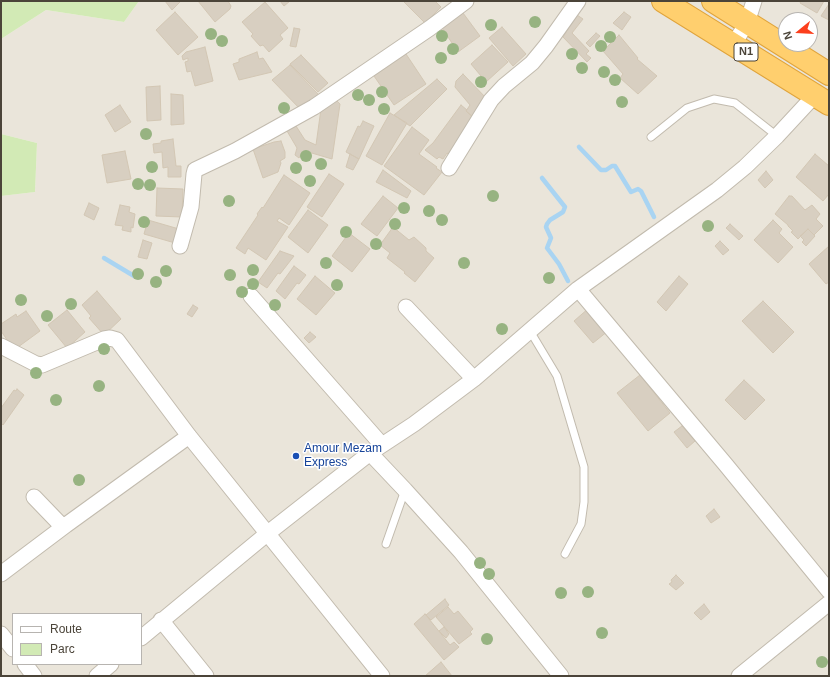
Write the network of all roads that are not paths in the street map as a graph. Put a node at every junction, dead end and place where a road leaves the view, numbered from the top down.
1 (466, 1) edge
2 (578, 1) edge
3 (663, 1) edge
4 (713, 1) edge
5 (754, 1) edge
6 (747, 23) junction
7 (733, 45) junction
8 (829, 74) edge
9 (822, 99) edge
10 (777, 136) junction
11 (650, 137) dead end
12 (449, 168) dead end
13 (180, 246) dead end
14 (578, 289) junction
15 (251, 296) dead end
16 (406, 307) dead end
17 (530, 331) junction
18 (1, 346) edge
19 (474, 379) junction
20 (189, 436) junction
21 (376, 449) junction
22 (405, 490) junction
23 (34, 497) dead end
24 (66, 525) junction
25 (268, 533) junction
26 (386, 544) dead end
27 (565, 554) dead end
28 (1, 574) edge
29 (829, 591) edge
30 (829, 603) edge
31 (161, 620) junction
32 (1, 634) edge
33 (142, 637) edge
34 (12, 648) edge
35 (26, 665) edge
36 (110, 665) edge
37 (34, 676) edge
38 (97, 676) edge
39 (206, 676) edge
40 (382, 676) edge
41 (561, 676) edge
42 (739, 676) edge

1 - 13 street
2 - 12 street
3 - 7 highway, N1
4 - 6 highway, N1
5 - 6 street
6 - 7 street
6 - 8 highway, N1
7 - 9 highway, N1
9 - 10 street
10 - 11 lane
10 - 14 street
14 - 17 street
14 - 29 street
15 - 21 street
16 - 19 street
17 - 19 street
17 - 27 lane
18 - 20 street
19 - 21 street
20 - 24 street
20 - 25 street
21 - 22 street
21 - 25 street
22 - 26 lane
22 - 41 street
23 - 24 street
24 - 28 street
25 - 31 street
25 - 40 street
30 - 42 street
31 - 33 street
31 - 39 street
32 - 34 street
35 - 37 street
36 - 38 street

